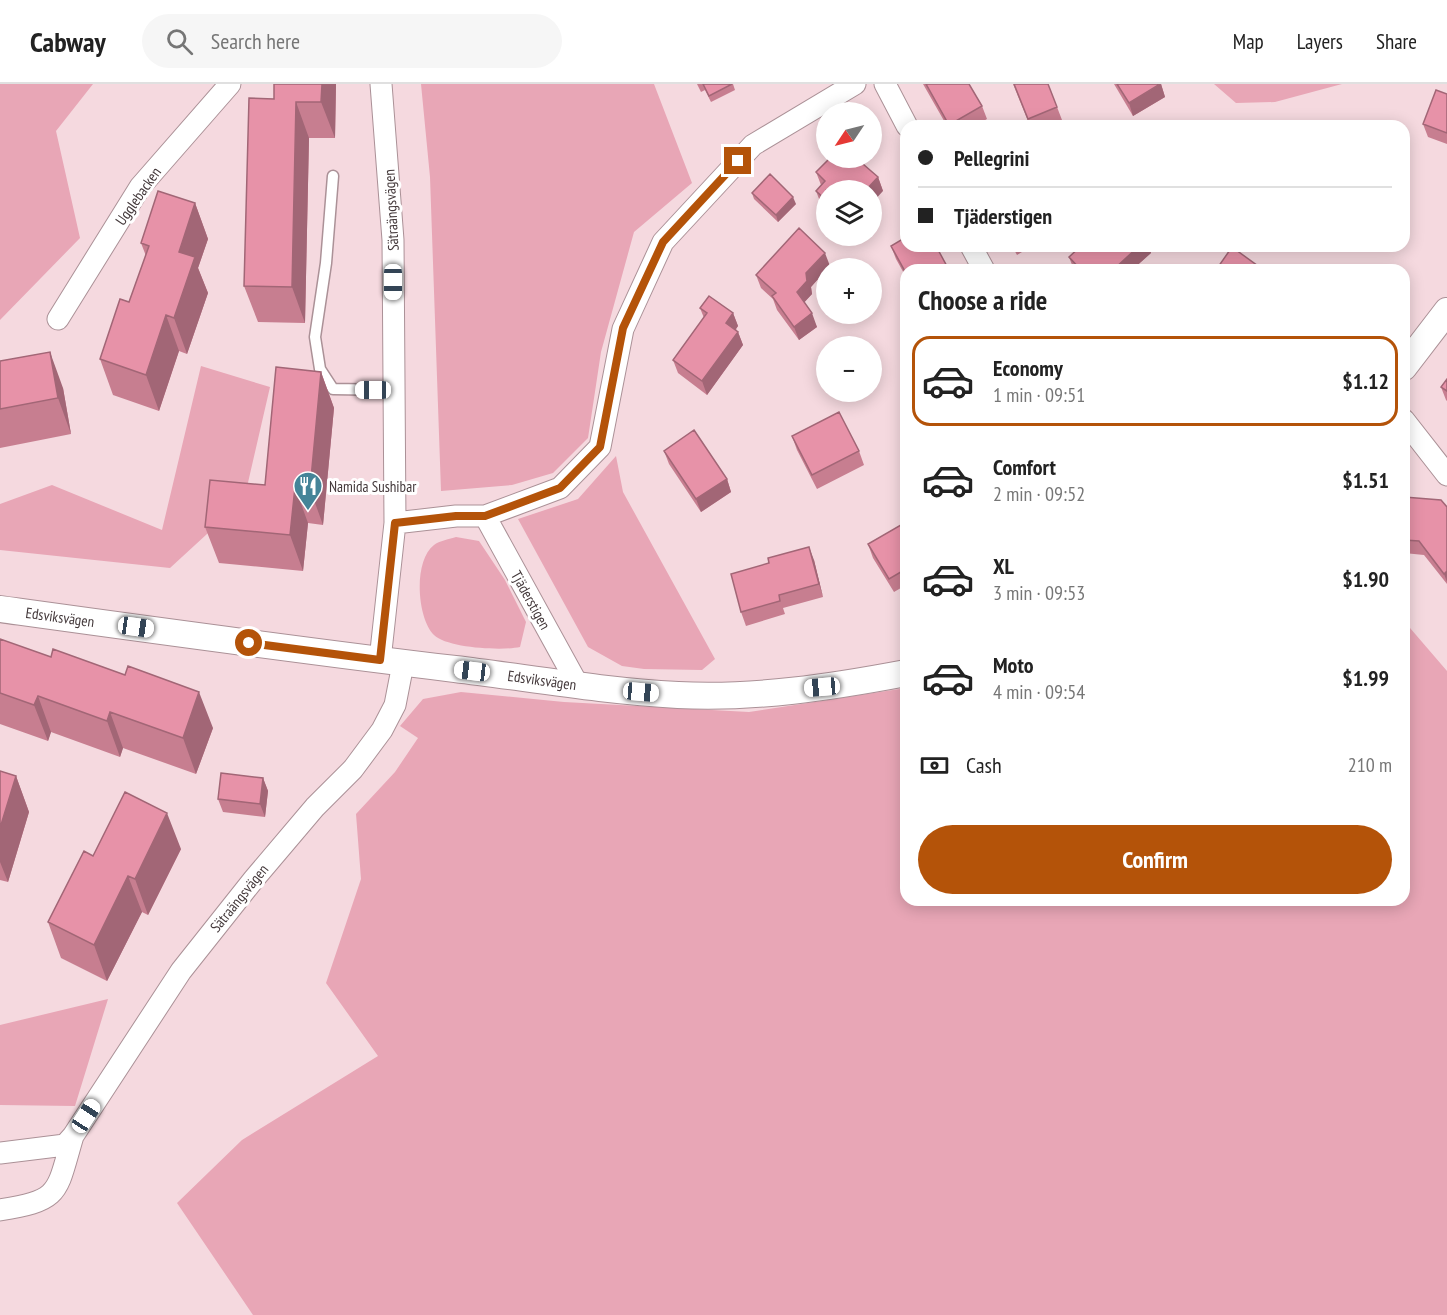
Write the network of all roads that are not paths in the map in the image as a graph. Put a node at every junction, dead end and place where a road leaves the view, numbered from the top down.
1 (230, 84) edge
2 (381, 84) edge
3 (855, 84) edge
4 (885, 84) edge
5 (904, 120) edge
6 (333, 176) dead end
7 (1447, 311) edge
8 (58, 319) dead end
9 (1410, 359) edge
10 (394, 390) junction
11 (1410, 428) edge
12 (1447, 475) edge
13 (485, 516) junction
14 (395, 523) junction
15 (0, 609) edge
16 (392, 662) junction
17 (900, 674) edge
18 (578, 685) junction
19 (73, 1136) junction
20 (0, 1153) edge
21 (0, 1210) edge

1 - 8 street, Ugglebacken
2 - 10 street, Sätraängsvägen
3 - 13 street
4 - 5 street
6 - 10 lane
7 - 9 street
10 - 14 street, Sätraängsvägen
11 - 12 street
13 - 14 street
13 - 18 street, Tjäderstigen
14 - 16 street, Sätraängsvägen
15 - 16 street, Edsviksvägen
16 - 18 street, Edsviksvägen
16 - 19 street, Sätraängsvägen
17 - 18 street, Edsviksvägen
19 - 20 street
19 - 21 street, Sätraängsvägen

